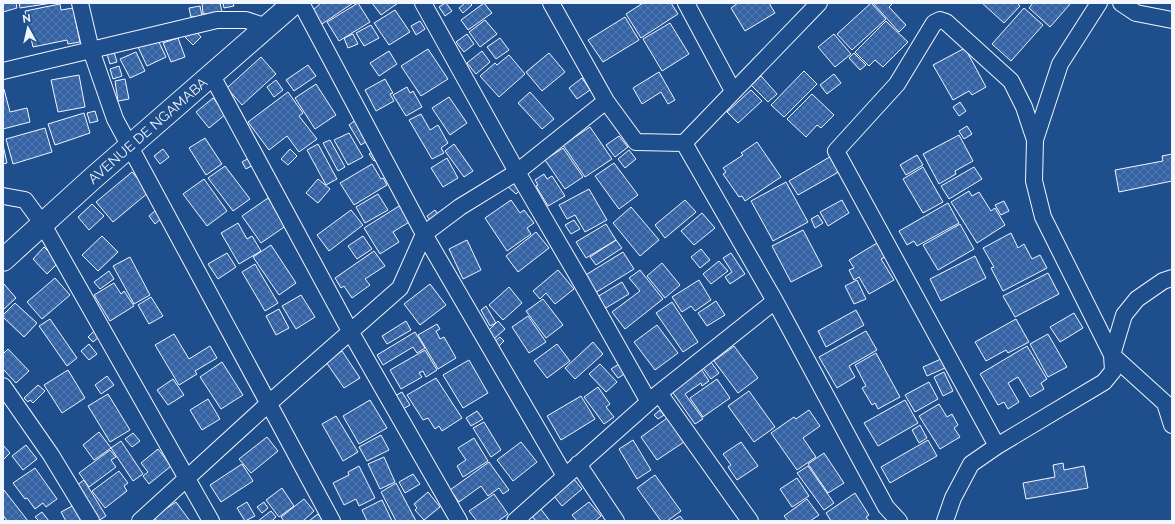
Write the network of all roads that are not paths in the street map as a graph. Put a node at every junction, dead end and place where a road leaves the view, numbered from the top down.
1 (80, 3) edge
2 (294, 3) edge
3 (301, 3) edge
4 (423, 3) edge
5 (551, 3) edge
6 (686, 3) edge
7 (819, 3) edge
8 (1099, 3) edge
9 (1121, 3) edge
10 (1172, 20) edge
11 (267, 27) junction
12 (91, 50) junction
13 (3, 71) edge
14 (211, 74) junction
15 (733, 91) junction
16 (606, 101) junction
17 (1035, 140) junction
18 (684, 143) junction
19 (129, 146) junction
20 (517, 172) junction
21 (3, 196) edge
22 (42, 223) junction
23 (424, 234) junction
24 (3, 260) edge
25 (1172, 278) edge
26 (776, 302) junction
27 (350, 331) junction
28 (1112, 355) junction
29 (3, 386) edge
30 (654, 398) junction
31 (268, 404) junction
32 (1172, 426) edge
33 (997, 446) junction
34 (578, 464) junction
35 (565, 476) junction
36 (186, 479) junction
37 (91, 521) edge
38 (140, 521) edge
39 (211, 521) edge
40 (332, 521) edge
41 (459, 521) edge
42 (515, 521) edge
43 (616, 521) edge
44 (750, 521) edge
45 (899, 521) edge
46 (945, 521) edge

1 - 12 street
2 - 11 main road, AVENUE DE NGAMABA
3 - 23 street
4 - 20 street
5 - 16 street
6 - 15 street
7 - 15 street
8 - 17 street
9 - 10 street
11 - 12 street
11 - 14 main road, AVENUE DE NGAMABA
12 - 13 street
12 - 19 street
14 - 19 main road, AVENUE DE NGAMABA
14 - 27 street
15 - 18 street
16 - 18 street
16 - 20 street
17 - 28 street
17 - 33 street
18 - 26 street
19 - 22 main road, AVENUE DE NGAMABA
19 - 31 street
20 - 23 street
20 - 30 street
21 - 22 street
22 - 24 main road, AVENUE DE NGAMABA
22 - 36 street
23 - 27 street
23 - 35 street
25 - 28 street
26 - 30 street
26 - 45 street
27 - 31 street
27 - 41 street
28 - 32 street
28 - 33 street
29 - 37 street
30 - 34 street
30 - 44 street
31 - 36 street
31 - 40 street
33 - 46 street
34 - 35 street
34 - 43 street
35 - 42 street
36 - 38 street
36 - 39 street

